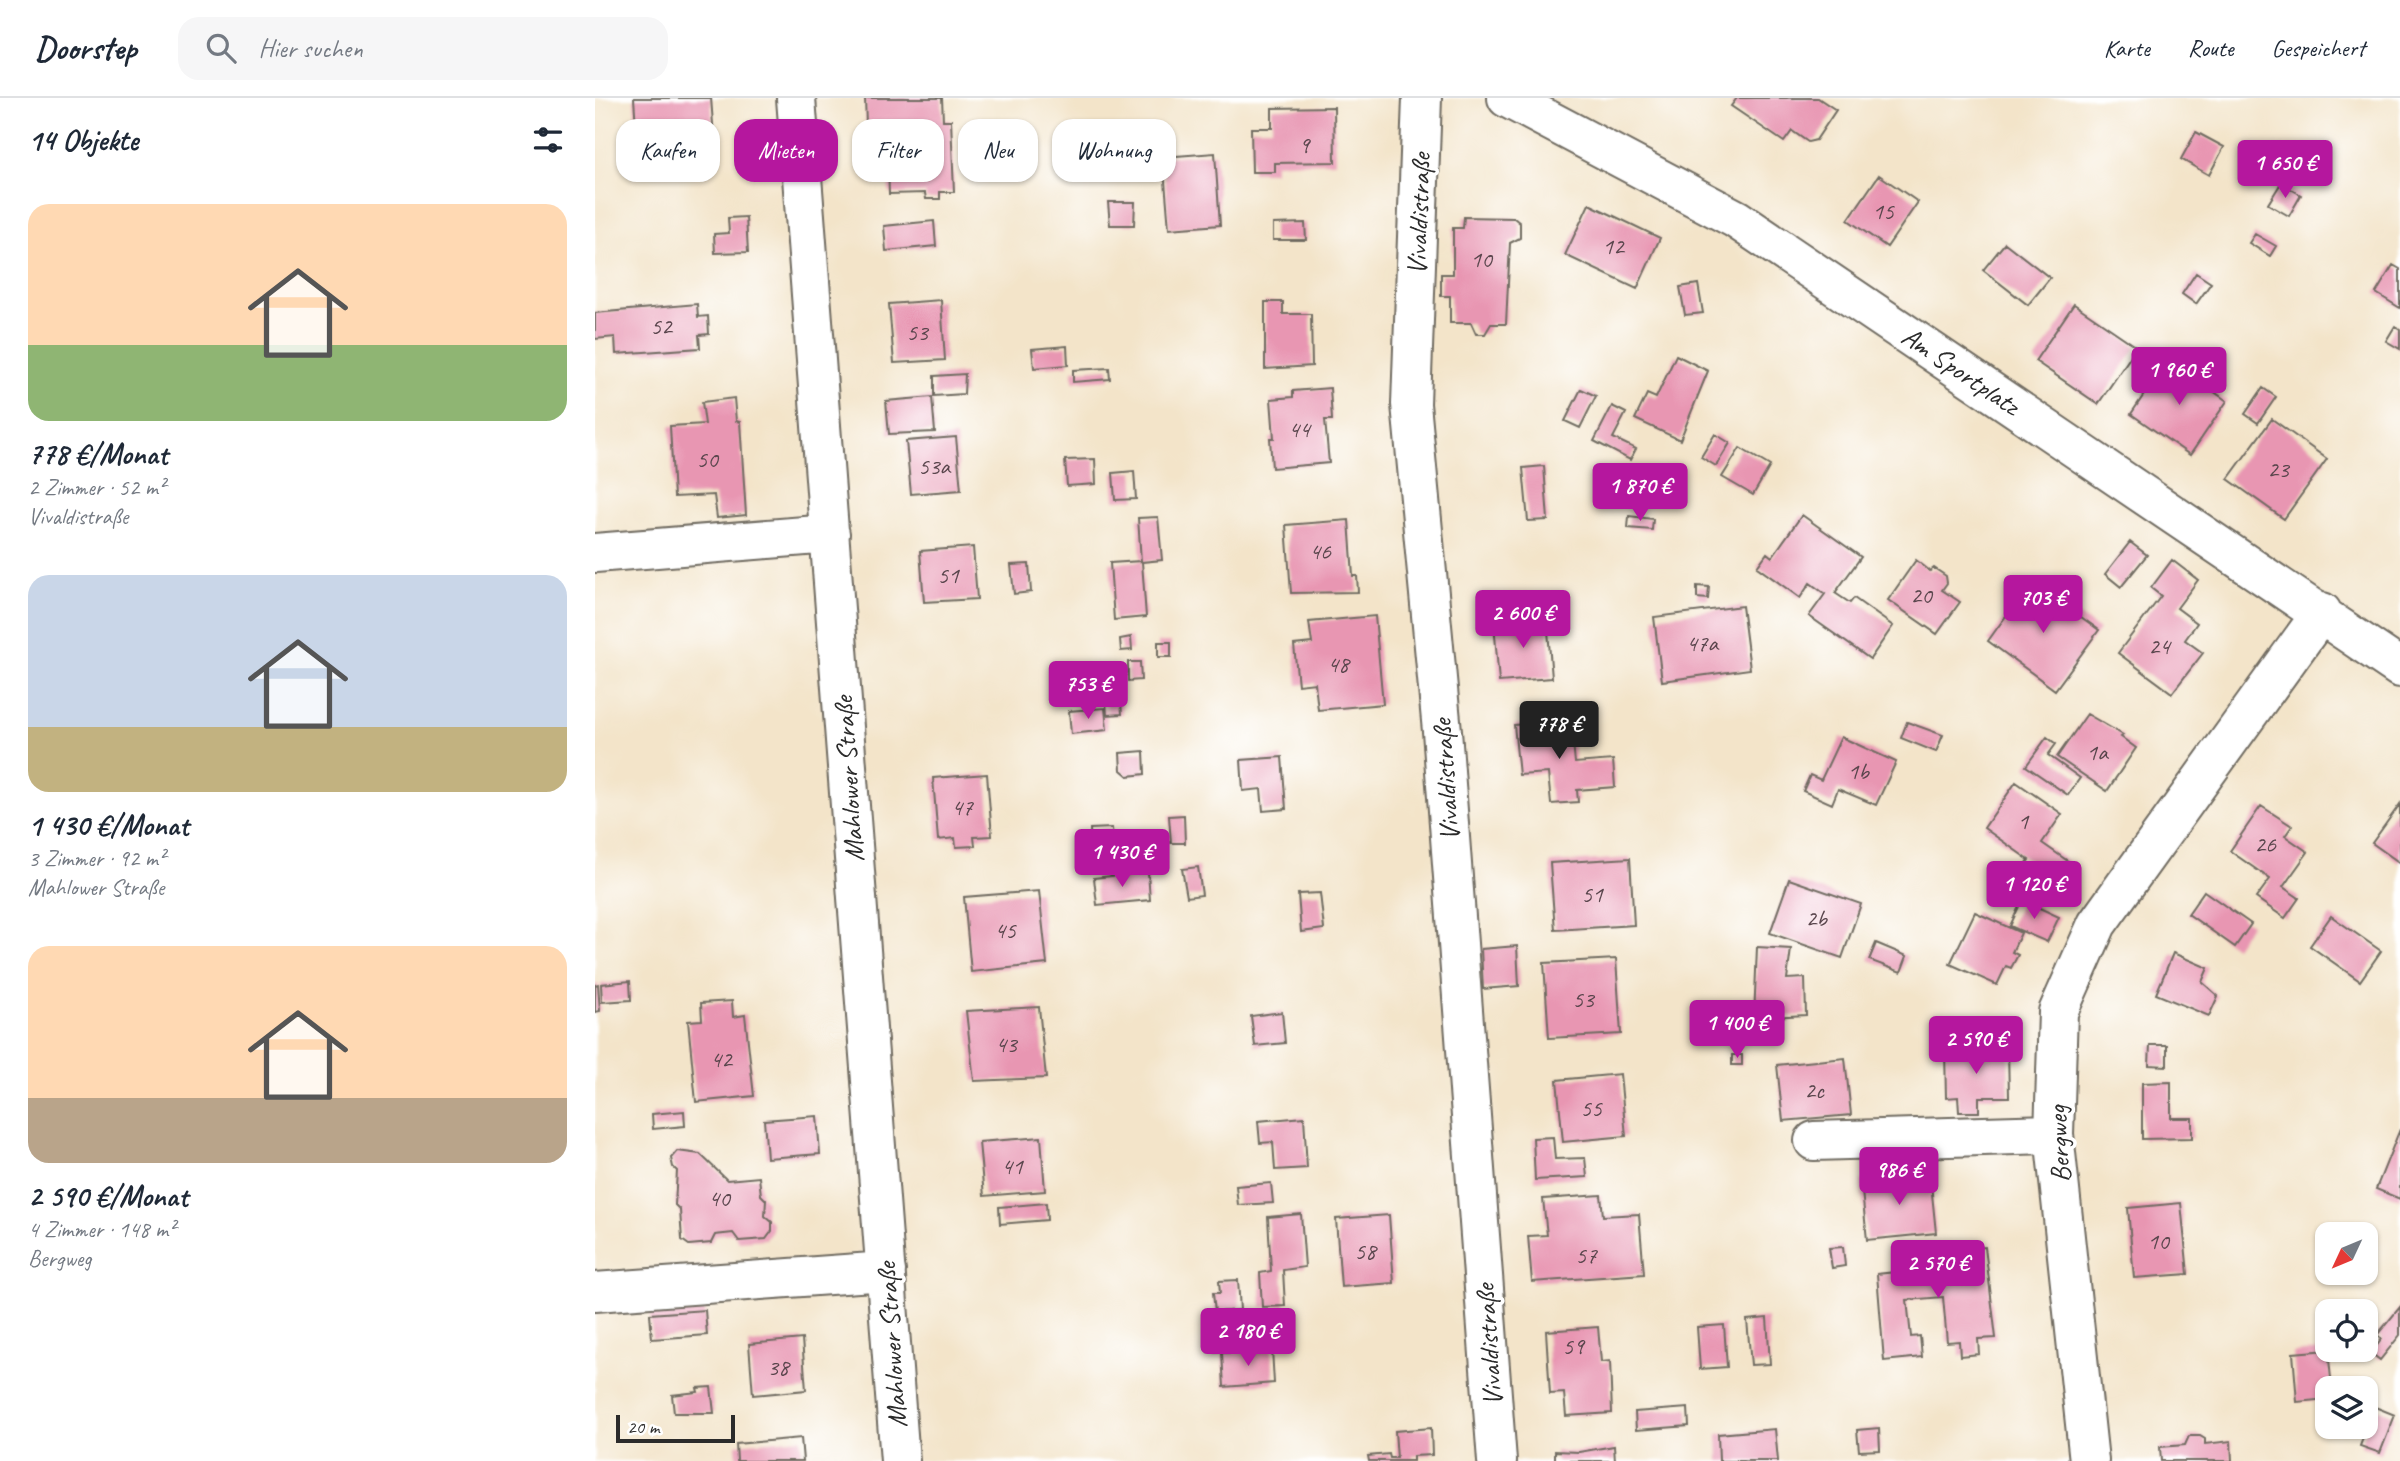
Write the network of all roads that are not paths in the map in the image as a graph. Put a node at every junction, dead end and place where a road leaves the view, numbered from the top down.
1 (796, 98) edge
2 (1422, 98) edge
3 (1507, 98) edge
4 (830, 534) junction
5 (595, 553) edge
6 (2322, 612) junction
7 (2400, 668) edge
8 (2053, 1134) junction
9 (1814, 1141) dead end
10 (886, 1271) junction
11 (595, 1292) edge
12 (900, 1461) edge
13 (1497, 1461) edge
14 (2089, 1461) edge

1 - 4 street, Mahlower Straße
2 - 13 street, Vivaldistraße
3 - 6 street, Am Sportplatz
4 - 5 street
4 - 10 street, Mahlower Straße
6 - 7 street, Am Sportplatz
6 - 8 street, Bergweg
8 - 9 street
8 - 14 street, Bergweg
10 - 11 street
10 - 12 street, Mahlower Straße

